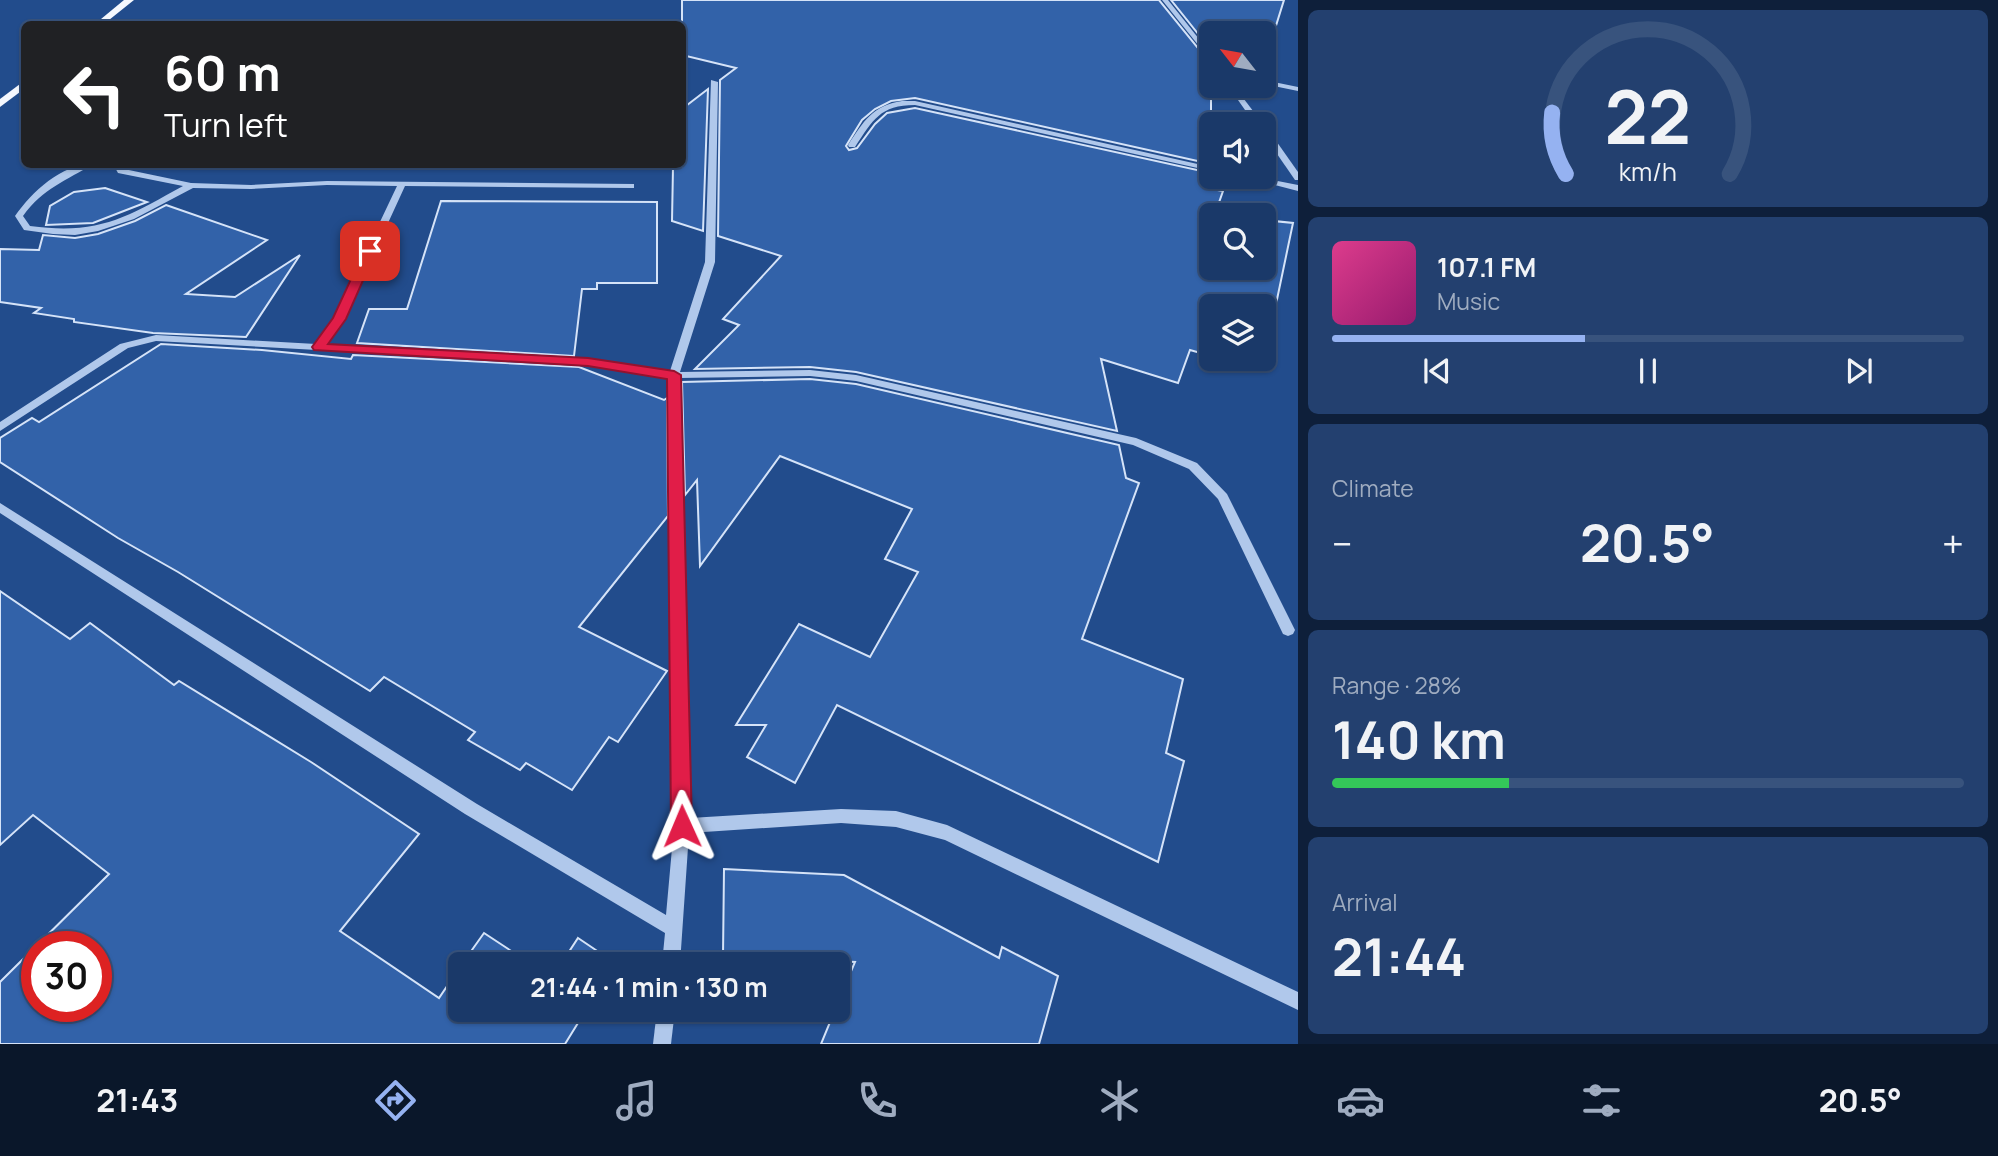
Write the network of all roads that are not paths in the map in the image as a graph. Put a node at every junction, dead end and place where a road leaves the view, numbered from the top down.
1 (130, 0) edge
2 (1165, 0) edge
3 (103, 21) edge
4 (1199, 44) edge
5 (714, 82) dead end
6 (1276, 84) edge
7 (21, 86) edge
8 (1298, 89) edge
9 (0, 104) edge
10 (852, 145) dead end
11 (1276, 147) edge
12 (1199, 166) edge
13 (80, 168) edge
14 (119, 168) edge
15 (1298, 178) edge
16 (1276, 183) edge
17 (402, 184) junction
18 (191, 185) junction
19 (631, 186) dead end
20 (1298, 188) edge
21 (319, 347) junction
22 (674, 375) junction
23 (0, 427) edge
24 (0, 507) edge
25 (1288, 630) dead end
26 (682, 826) junction
27 (674, 929) junction
28 (672, 952) edge
29 (1298, 1001) edge
30 (665, 1022) edge
31 (662, 1044) edge

1 - 3 main road
2 - 4 street
5 - 22 street
6 - 8 street
7 - 9 main road
10 - 12 street
11 - 15 street
13 - 18 street
14 - 18 street
16 - 20 street
17 - 18 street
17 - 19 street
17 - 21 street
21 - 22 street
21 - 23 street
22 - 25 street
22 - 26 street
24 - 27 street
26 - 27 street
26 - 29 street
27 - 28 street
30 - 31 street

